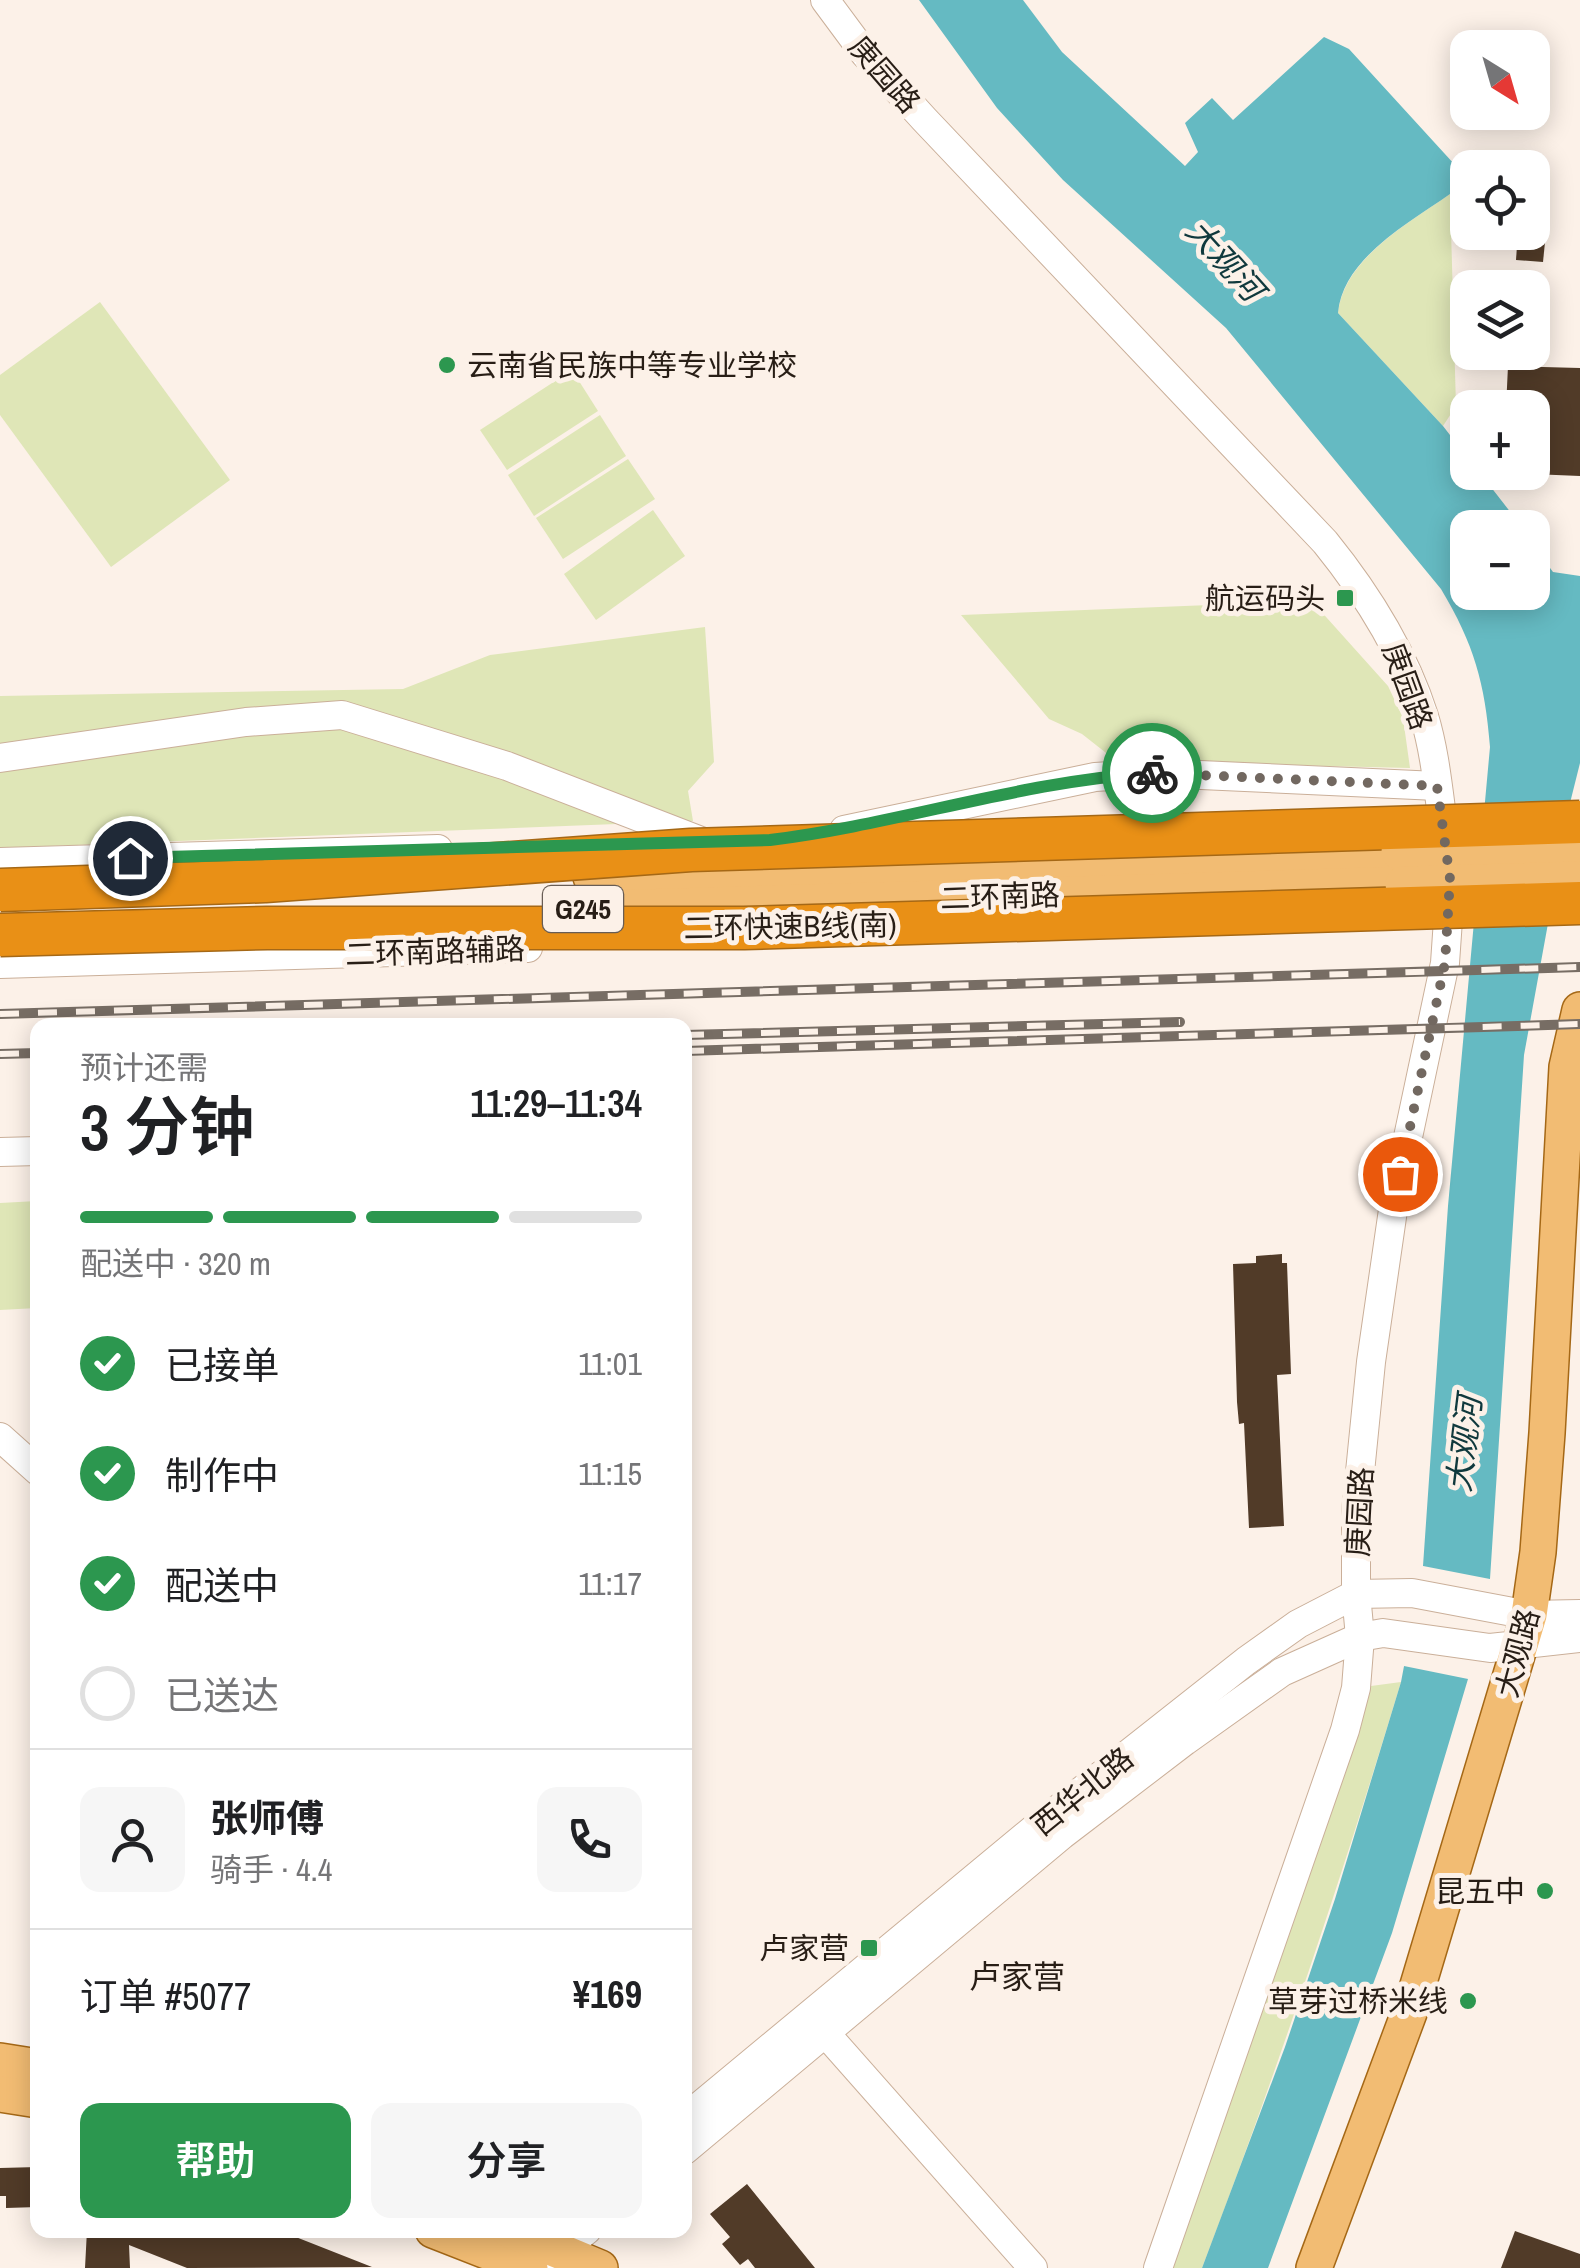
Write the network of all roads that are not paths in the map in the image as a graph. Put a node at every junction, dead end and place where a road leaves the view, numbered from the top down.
1 (825, 0) edge
2 (0, 758) edge
3 (1437, 786) junction
4 (1580, 822) edge
5 (770, 840) junction
6 (701, 841) junction
7 (1580, 846) edge
8 (0, 862) edge
9 (1401, 868) junction
10 (1165, 875) junction
11 (1580, 878) edge
12 (0, 893) edge
13 (1580, 903) edge
14 (0, 932) edge
15 (0, 964) edge
16 (1580, 1010) edge
17 (30, 1151) edge
18 (0, 1152) edge
19 (0, 1437) edge
20 (30, 1464) edge
21 (1356, 1594) junction
22 (1580, 1614) edge
23 (1525, 1630) junction
24 (1360, 1637) junction
25 (1580, 1638) edge
26 (827, 2035) junction
27 (0, 2061) edge
28 (30, 2066) edge
29 (0, 2094) edge
30 (30, 2099) edge
31 (692, 2112) edge
32 (692, 2144) edge
33 (474, 2238) edge
34 (533, 2250) edge
35 (600, 2268) edge
36 (1033, 2268) edge
37 (1158, 2268) edge
38 (1314, 2268) edge

1 - 3 street, 庚园路
2 - 6 street
3 - 5 street
3 - 21 street, 庚园路
4 - 12 highway, bridge
5 - 6 street
5 - 10 street
6 - 8 street
7 - 9 main road, 二环南路 / G245, bridge
9 - 10 main road, 二环南路 / G245
9 - 11 main road, 二环南路 / G245, bridge
10 - 12 main road, 二环南路 / G245
10 - 14 main road, 二环南路 / G245
10 - 15 street, 二环南路辅路
13 - 14 highway, 二环快速B线(南), bridge
16 - 23 main road, 大观路
17 - 18 street
19 - 20 street
21 - 23 street, 西华北路
21 - 24 street, 庚园路
21 - 31 street, 西华北路
22 - 23 street
23 - 24 street, 西华北路
23 - 25 street
23 - 38 main road, 大观路
24 - 26 street, 西华北路
24 - 37 street, 庚园路
26 - 32 street, 西华北路
26 - 36 street
27 - 28 main road
29 - 30 main road
33 - 34 main road
34 - 35 main road

